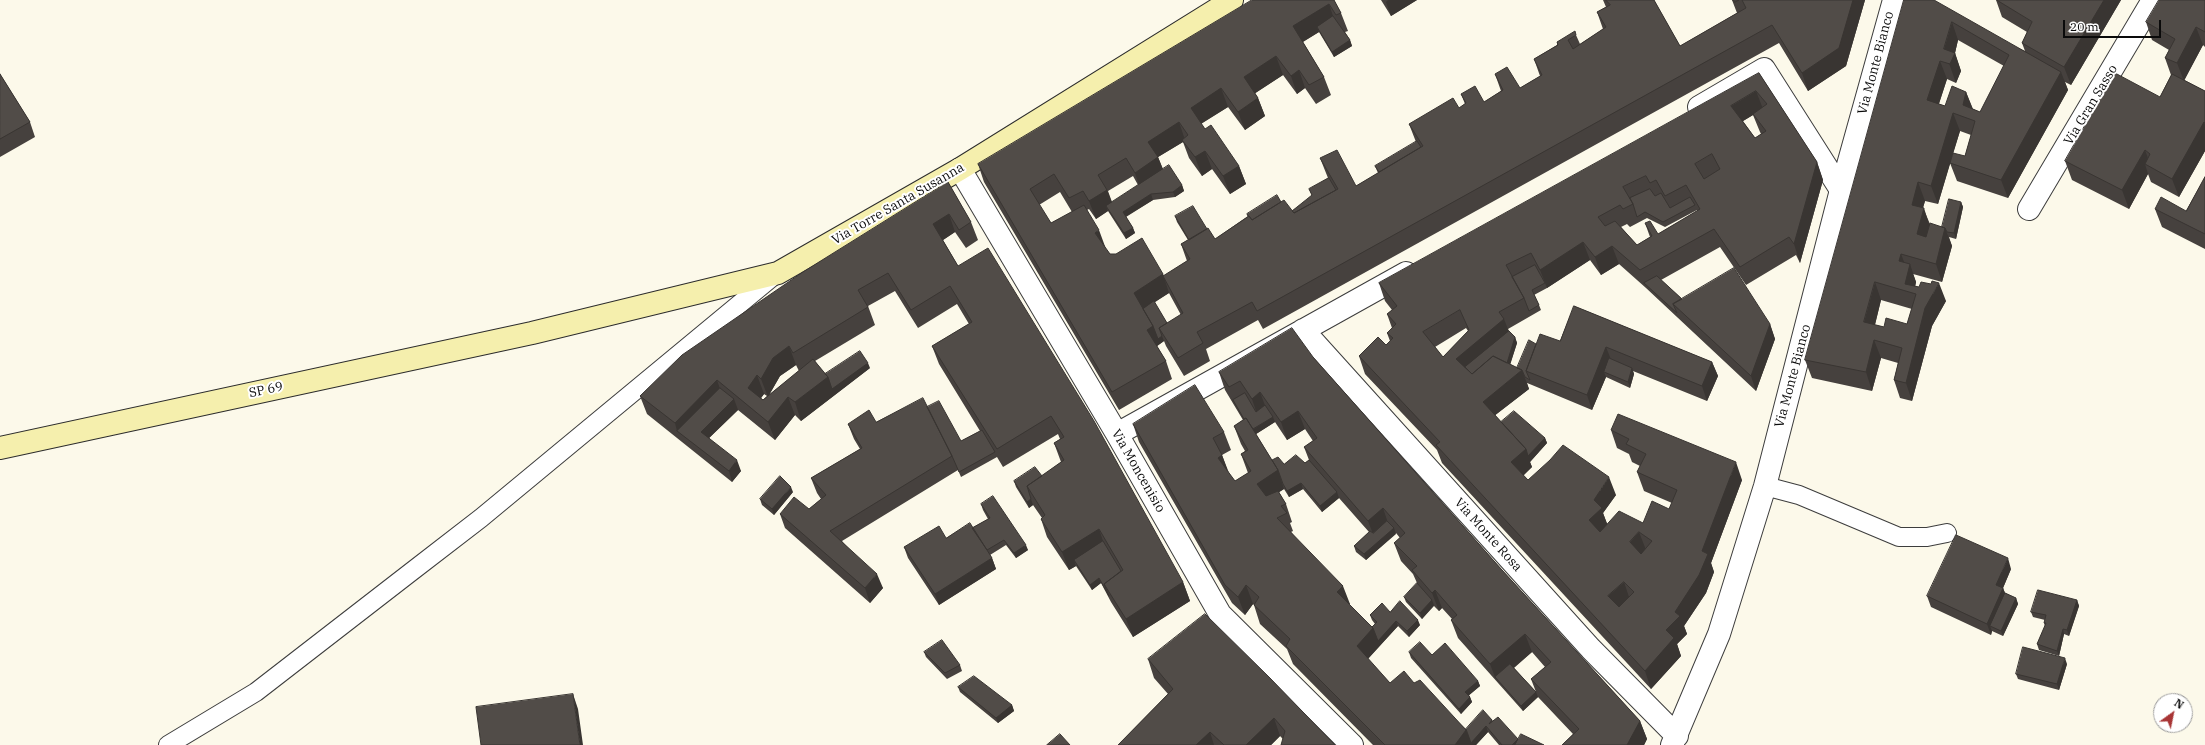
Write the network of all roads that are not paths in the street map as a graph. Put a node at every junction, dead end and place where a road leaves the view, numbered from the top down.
1 (1894, 0) edge
2 (2153, 0) edge
3 (1224, 2) edge
4 (1684, 116) edge
5 (960, 169) junction
6 (1841, 190) junction
7 (2029, 210) dead end
8 (1426, 261) edge
9 (778, 273) junction
10 (1303, 330) junction
11 (532, 333) joint
12 (1117, 434) junction
13 (0, 448) edge
14 (1765, 486) junction
15 (1947, 533) dead end
16 (1675, 741) edge
17 (168, 745) edge
18 (1352, 745) edge

1 - 6 street, Via Monte Bianco
2 - 7 street, Via Gran Sasso
3 - 5 main road, Via Torre Santa Susanna
4 - 6 street
5 - 9 main road, Via Torre Santa Susanna
5 - 12 street, Via Moncenisio
6 - 14 street, Via Monte Bianco
8 - 10 street
9 - 11 main road, Via Torre Santa Susanna
9 - 17 lane
10 - 12 street
10 - 16 street, Via Monte Rosa
11 - 13 main road, SP 69
12 - 18 street, Via Moncenisio
14 - 15 lane
14 - 16 street, Via Monte Bianco

